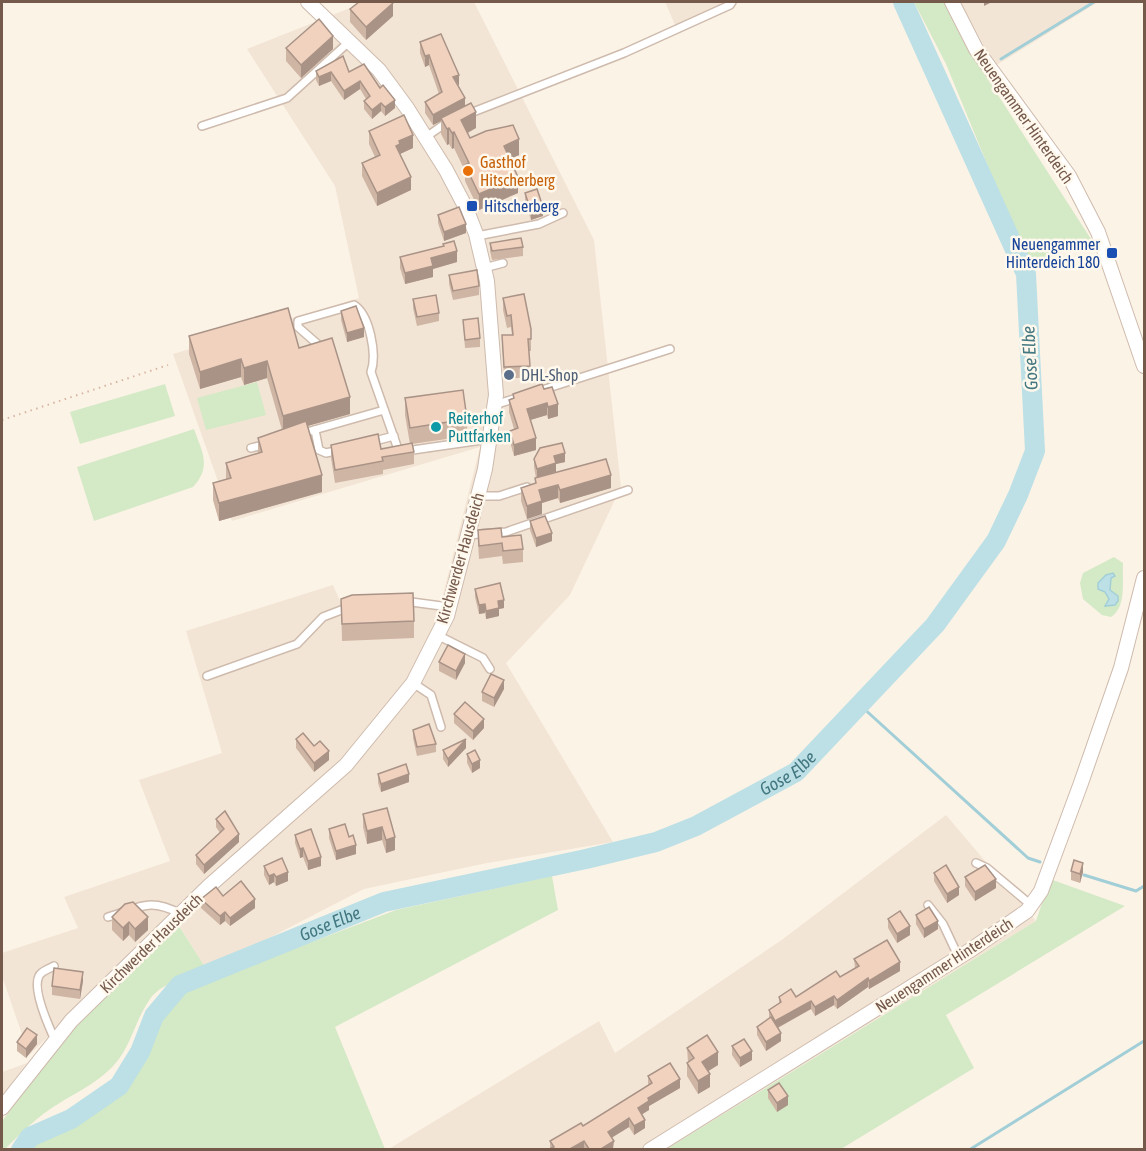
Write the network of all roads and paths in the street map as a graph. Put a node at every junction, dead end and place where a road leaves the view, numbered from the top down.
1 (308, 2) edge
2 (732, 2) edge
3 (952, 2) edge
4 (350, 42) junction
5 (202, 126) dead end
6 (426, 137) junction
7 (563, 213) dead end
8 (482, 243) junction
9 (502, 263) dead end
10 (484, 268) junction
11 (322, 348) edge
12 (670, 349) dead end
13 (168, 365) dead end
14 (1144, 366) edge
15 (538, 391) edge
16 (527, 394) edge
17 (494, 405) junction
18 (384, 410) junction
19 (2, 420) edge
20 (315, 430) junction
21 (293, 436) edge
22 (394, 436) junction
23 (489, 439) junction
24 (272, 442) edge
25 (360, 444) edge
26 (349, 447) edge
27 (251, 448) dead end
28 (532, 485) edge
29 (628, 490) dead end
30 (477, 496) junction
31 (466, 534) junction
32 (1144, 578) edge
33 (400, 601) edge
34 (352, 606) edge
35 (449, 607) junction
36 (437, 635) junction
37 (490, 669) dead end
38 (207, 676) dead end
39 (413, 682) junction
40 (441, 727) dead end
41 (976, 863) dead end
42 (928, 905) edge
43 (1032, 905) junction
44 (181, 914) junction
45 (108, 917) dead end
46 (958, 958) junction
47 (54, 966) edge
48 (55, 1040) junction
49 (2, 1108) edge
50 (650, 1149) edge

1 - 4 street, Kirchwerder Hausdeich
2 - 6 lane
3 - 14 street, Neuengammer Hinterdeich
4 - 5 lane
4 - 6 street, Kirchwerder Hausdeich
6 - 8 street, Kirchwerder Hausdeich
7 - 8 lane
8 - 10 street, Kirchwerder Hausdeich
9 - 10 lane
10 - 17 street, Kirchwerder Hausdeich
11 - 18 lane
12 - 15 lane
13 - 19 path
16 - 17 lane
17 - 23 street, Kirchwerder Hausdeich
18 - 20 lane
18 - 22 lane
20 - 21 lane
20 - 26 lane
22 - 23 lane
22 - 25 lane
23 - 30 street, Kirchwerder Hausdeich
24 - 27 lane
28 - 30 lane
29 - 31 lane
30 - 31 street, Kirchwerder Hausdeich
31 - 35 street, Kirchwerder Hausdeich
32 - 43 street, Neuengammer Hinterdeich
33 - 35 lane
34 - 38 lane
35 - 36 street, Kirchwerder Hausdeich
36 - 37 lane
36 - 39 street, Kirchwerder Hausdeich
39 - 40 lane
39 - 44 street, Kirchwerder Hausdeich
41 - 43 lane
42 - 46 lane
43 - 46 street, Neuengammer Hinterdeich
44 - 45 lane
44 - 48 street, Kirchwerder Hausdeich
46 - 50 street, Neuengammer Hinterdeich
47 - 48 lane
48 - 49 street, Kirchwerder Hausdeich

